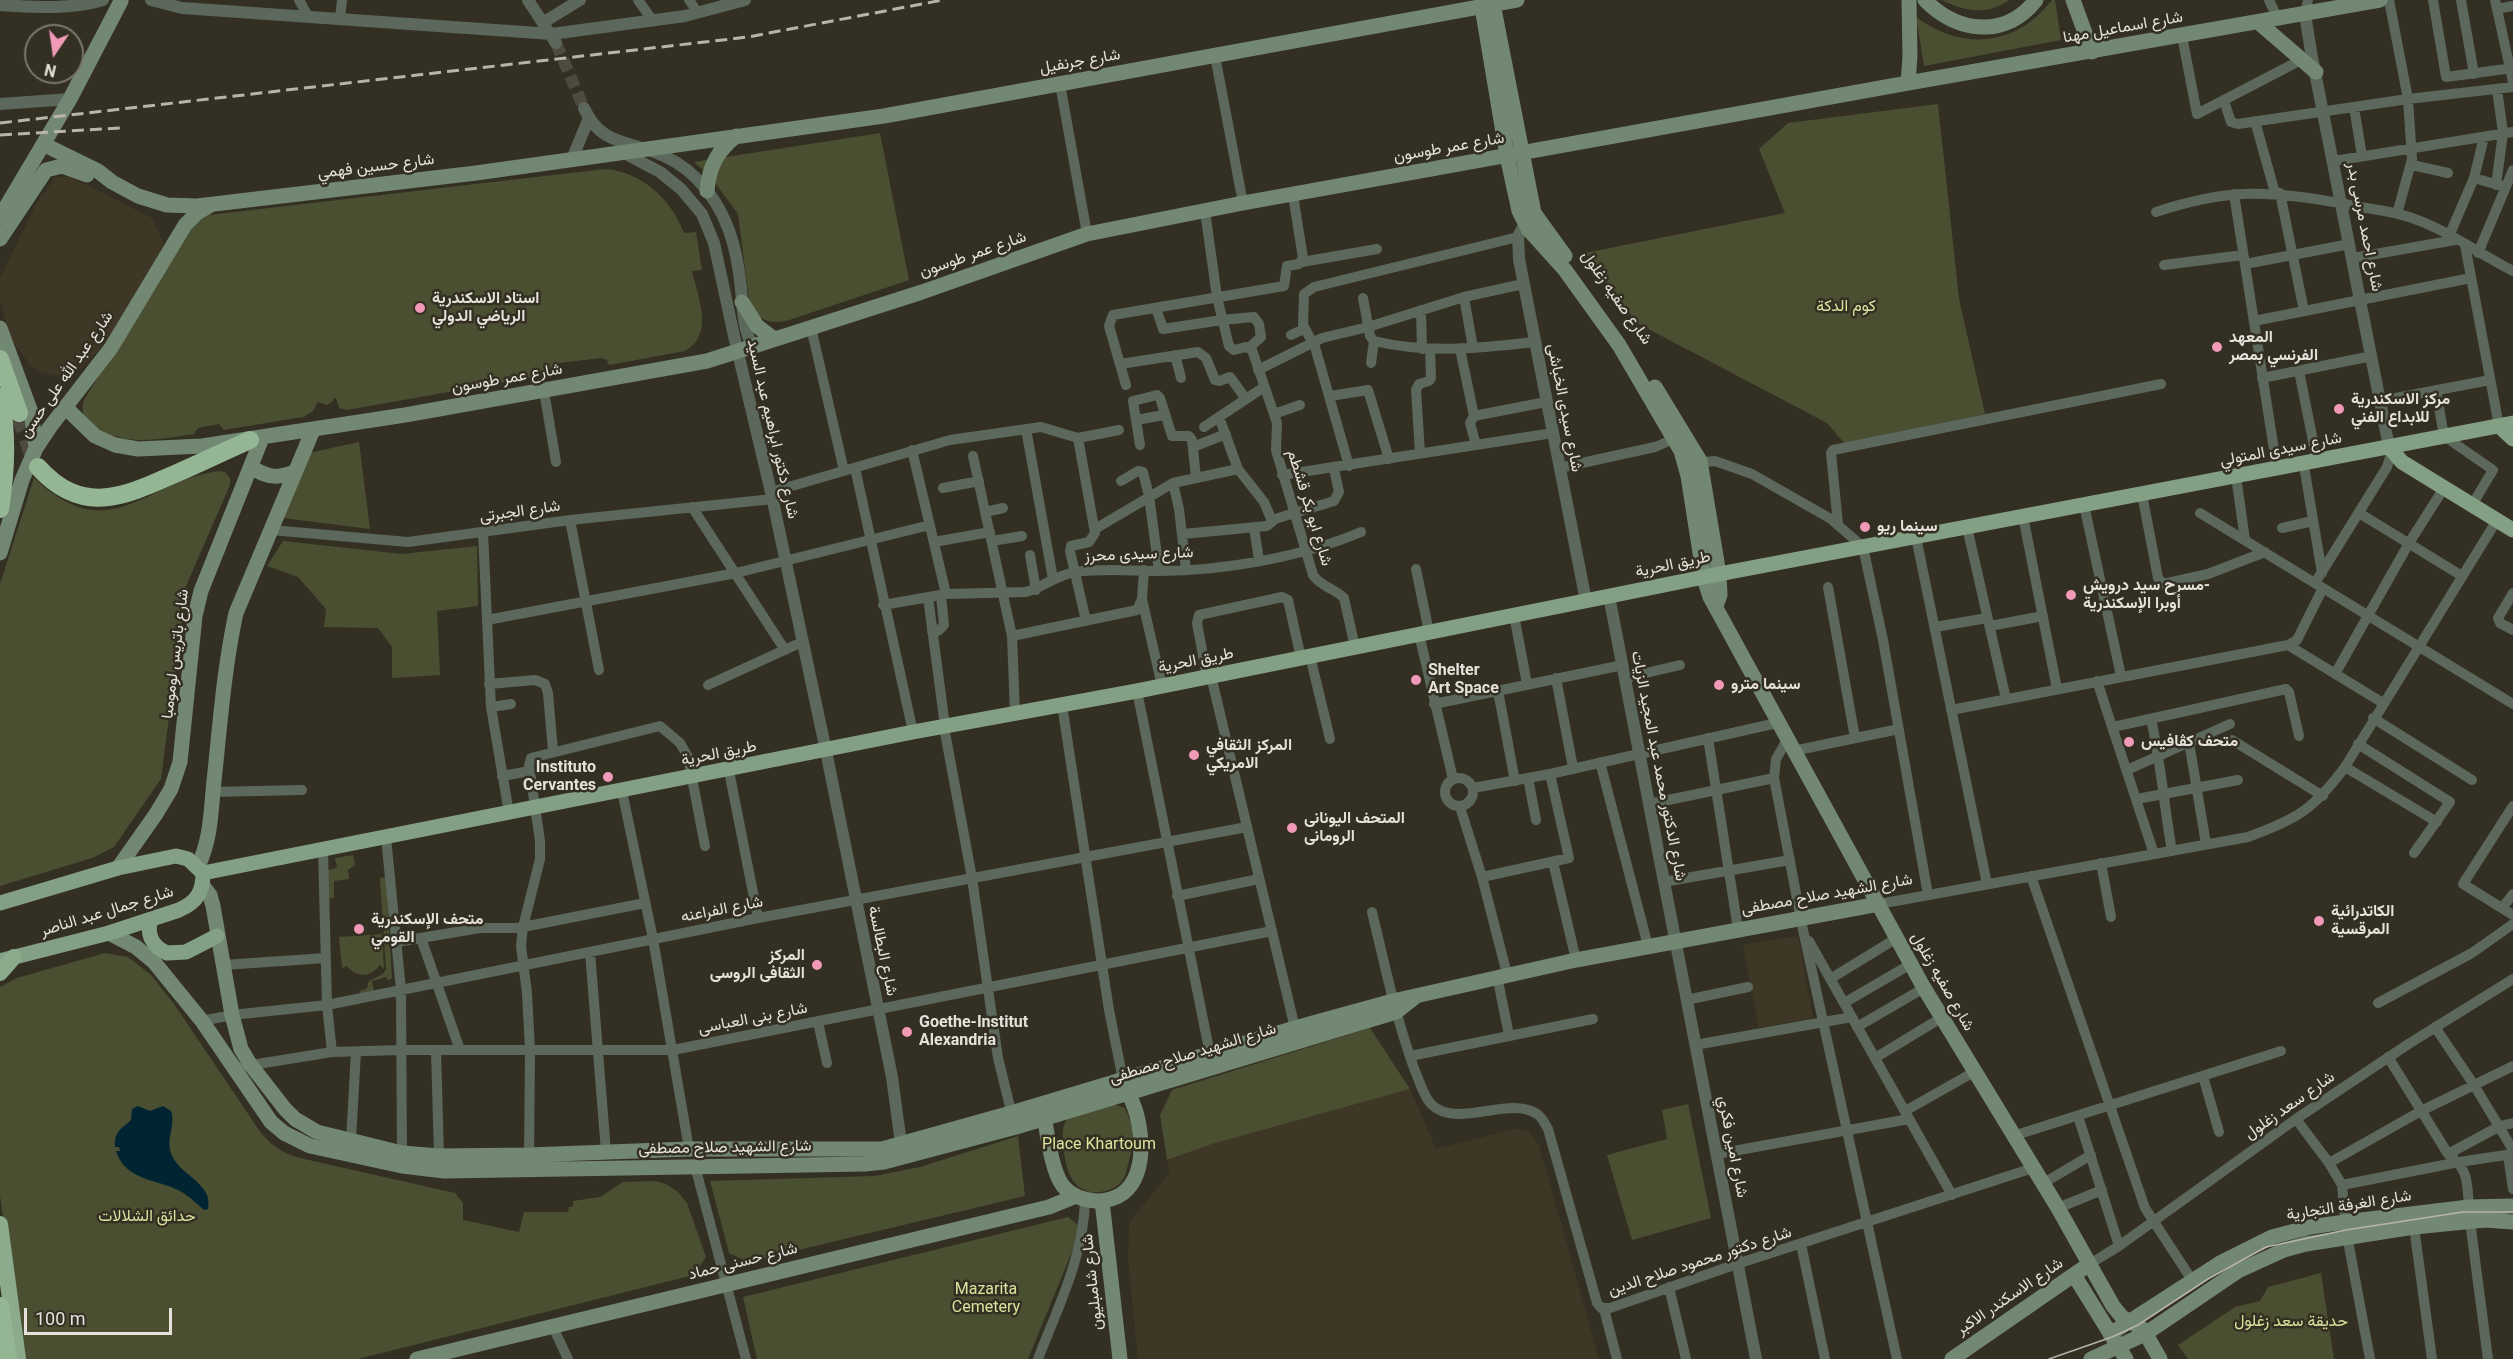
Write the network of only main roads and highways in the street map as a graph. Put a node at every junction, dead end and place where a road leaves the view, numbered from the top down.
1 (122, 0) edge
2 (1517, 0) edge
3 (1909, 0) edge
4 (1925, 0) edge
5 (2036, 0) edge
6 (2073, 0) edge
7 (2380, 0) edge
8 (1488, 6) junction
9 (2307, 7) edge
10 (2258, 22) junction
11 (2092, 52) junction
12 (2316, 72) road end
13 (1908, 82) junction
14 (736, 136) junction
15 (43, 144) junction
16 (647, 150) joint
17 (1522, 153) junction
18 (1507, 156) junction
19 (112, 182) junction
20 (707, 191) road end
21 (212, 205) junction
22 (0, 217) edge
23 (1525, 224) junction
24 (0, 239) edge
25 (742, 302) road end
26 (0, 328) edge
27 (774, 339) junction
28 (0, 359) edge
29 (0, 397) edge
30 (65, 407) junction
31 (19, 413) tunnel mouth
32 (2506, 425) edge
33 (313, 430) junction
34 (256, 439) junction
35 (2513, 439) edge
36 (36, 448) junction
37 (2391, 449) junction
38 (1693, 463) junction
39 (38, 467) tunnel mouth
40 (252, 467) junction
41 (296, 471) junction
42 (2197, 484) joint
43 (0, 509) edge
44 (2513, 530) edge
45 (0, 553) edge
46 (1719, 574) junction
47 (1704, 578) junction
48 (1716, 606) junction
49 (118, 868) junction
50 (201, 875) junction
51 (2, 901) edge
52 (1879, 904) junction
53 (151, 919) junction
54 (109, 933) junction
55 (217, 936) junction
56 (7, 959) edge
57 (0, 973) edge
58 (1395, 1006) junction
59 (1126, 1086) junction
60 (1043, 1111) junction
61 (689, 1149) junction
62 (902, 1151) junction
63 (402, 1159) junction
64 (530, 1162) junction
65 (695, 1166) junction
66 (1081, 1198) junction
67 (1102, 1201) junction
68 (2513, 1206) edge
69 (2470, 1214) junction
70 (2513, 1222) edge
71 (0, 1224) edge
72 (2346, 1230) junction
73 (2088, 1265) junction
74 (2074, 1275) junction
75 (0, 1306) edge
76 (2128, 1321) junction
77 (2110, 1334) junction
78 (2145, 1334) junction
79 (2122, 1353) edge
80 (2158, 1357) edge
81 (8, 1359) edge
82 (18, 1359) edge
83 (417, 1359) edge
84 (1120, 1359) edge
85 (1952, 1359) edge
86 (2091, 1359) edge

1 - 15 main road
2 - 8 main road, شارع جرنفيل
3 - 13 main road
4 - 5 main road
6 - 11 main road
7 - 9 main road, شارع اسماعيل مهنا
8 - 14 main road, شارع جرنفيل
8 - 17 main road, شارع صفيه زغلول
8 - 18 main road, شارع صفيه زغلول
9 - 10 main road, شارع اسماعيل مهنا
10 - 11 main road, شارع اسماعيل مهنا
10 - 12 main road
11 - 13 main road, شارع اسماعيل مهنا
13 - 17 main road, شارع عمر طوسون
14 - 16 main road, شارع جرنفيل
14 - 20 main road
15 - 19 main road
15 - 22 main road
16 - 21 main road, شارع حسين فهمي
17 - 18 main road, شارع عمر طوسون
17 - 23 main road, شارع صفيه زغلول
18 - 23 main road, شارع صفيه زغلول
18 - 27 main road, شارع عمر طوسون
19 - 21 main road, شارع حسين فهمي
19 - 24 main road
21 - 30 main road, شارع عبد الله على حسن
23 - 38 main road, شارع صفيه زغلول
25 - 27 main road
26 - 36 main road
27 - 33 main road, شارع عمر طوسون
28 - 31 highway
29 - 43 highway
30 - 34 main road, شارع عمر طوسون
30 - 36 main road, شارع عبد الله على حسن
32 - 35 main road
32 - 37 main road, شارع سيدى المتولي
33 - 34 main road, شارع عمر طوسون
33 - 41 main road
34 - 39 highway
34 - 40 main road, شارع باتريس لومومبا
36 - 45 main road, شارع عبد الله على حسن
37 - 42 main road, شارع سيدى المتولي
37 - 44 main road
38 - 46 main road, شارع صفيه زغلول
38 - 47 main road, شارع صفيه زغلول
40 - 41 main road
40 - 49 main road, شارع باتريس لومومبا
41 - 50 main road
42 - 46 main road, طريق الحرية
46 - 47 main road, طريق الحرية
46 - 48 main road, شارع صفيه زغلول
47 - 48 main road, شارع صفيه زغلول
47 - 50 main road, طريق الحرية
48 - 52 main road, شارع صفيه زغلول
49 - 50 main road, شارع جمال عبد الناصر
49 - 51 main road, شارع جمال عبد الناصر
50 - 53 main road, شارع جمال عبد الناصر
50 - 55 main road, شارع الشهيد صلاح مصطفى
52 - 58 main road, شارع الشهيد صلاح مصطفى
52 - 73 main road, شارع صفيه زغلول
53 - 54 main road, شارع جمال عبد الناصر
53 - 55 main road
54 - 56 main road, شارع جمال عبد الناصر
54 - 63 main road, شارع الشهيد صلاح مصطفى
55 - 63 main road, شارع الشهيد صلاح مصطفى
56 - 57 highway
58 - 59 main road, شارع الشهيد صلاح مصطفى
58 - 59 main road, شارع الشهيد صلاح مصطفى
59 - 60 main road, شارع الشهيد صلاح مصطفى
59 - 67 main road
60 - 62 main road, شارع الشهيد صلاح مصطفى
60 - 66 main road
61 - 62 main road, شارع الشهيد صلاح مصطفى
61 - 64 main road, شارع الشهيد صلاح مصطفى
61 - 65 main road
62 - 65 main road, شارع الشهيد صلاح مصطفى
63 - 64 main road, شارع الشهيد صلاح مصطفى
63 - 64 main road, شارع الشهيد صلاح مصطفى
64 - 65 main road, شارع الشهيد صلاح مصطفى
66 - 67 main road
66 - 83 main road, شارع حسنى حماد
67 - 84 main road, شارع شامبليون
68 - 69 main road, شارع الغرفة التجارية
69 - 70 main road, شارع الغرفة التجارية
69 - 72 main road, شارع الغرفة التجارية
69 - 72 main road, شارع الغرفة التجارية
71 - 82 highway
72 - 76 main road, شارع الغرفة التجارية
72 - 78 main road, شارع الغرفة التجارية
73 - 74 main road, شارع الاسكندر الاكبر
73 - 76 main road, شارع صفيه زغلول
74 - 77 main road
74 - 85 main road, شارع الاسكندر الاكبر
75 - 81 highway
76 - 77 main road, شارع الغرفة التجارية
76 - 78 main road, شارع صفيه زغلول
77 - 79 main road
78 - 79 main road
78 - 80 main road, شارع صفيه زغلول
79 - 86 main road

